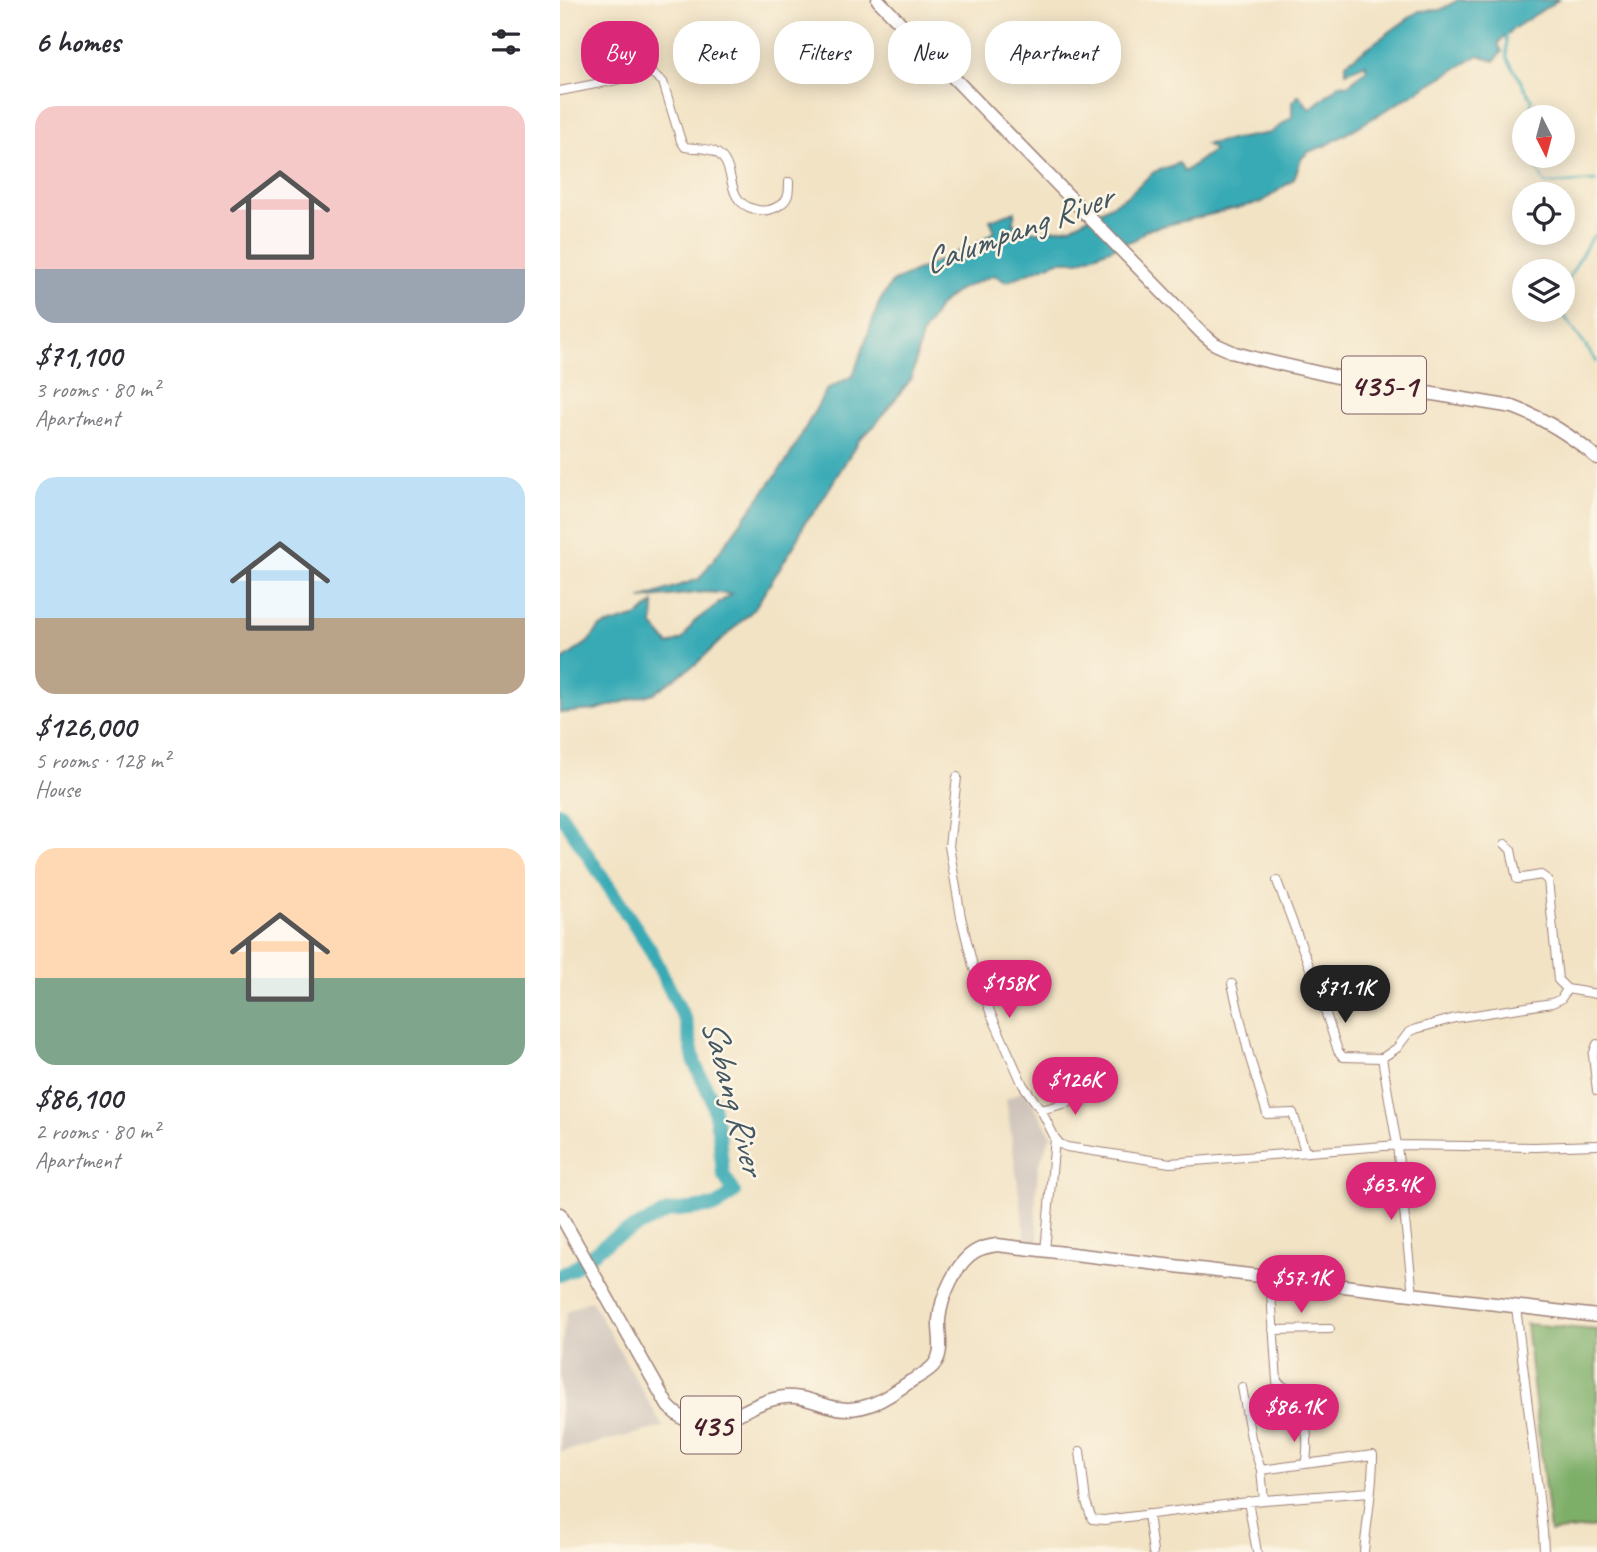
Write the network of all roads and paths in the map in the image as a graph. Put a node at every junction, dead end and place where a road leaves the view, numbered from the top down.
1 (878, 0) edge
2 (560, 91) edge
3 (789, 182) dead end
4 (1597, 458) edge
5 (957, 778) dead end
6 (1505, 844) dead end
7 (1276, 881) dead end
8 (1232, 984) dead end
9 (1567, 989) junction
10 (1597, 994) edge
11 (1597, 1044) edge
12 (1382, 1058) junction
13 (1087, 1087) dead end
14 (1597, 1091) edge
15 (1041, 1110) junction
16 (1055, 1138) junction
17 (1397, 1145) junction
18 (1597, 1145) edge
19 (1305, 1151) junction
20 (560, 1214) edge
21 (1045, 1251) junction
22 (1270, 1279) junction
23 (1413, 1295) junction
24 (1516, 1307) junction
25 (1597, 1317) edge
26 (1330, 1329) dead end
27 (1273, 1330) junction
28 (1242, 1387) dead end
29 (1080, 1451) dead end
30 (1305, 1464) junction
31 (1261, 1470) junction
32 (1370, 1492) junction
33 (1264, 1500) junction
34 (1248, 1501) junction
35 (1148, 1514) junction
36 (1153, 1552) edge
37 (1257, 1552) edge
38 (1364, 1552) edge
39 (1544, 1552) edge

1 - 4 main road, 435-1
2 - 3 street
5 - 15 street
6 - 9 street
7 - 12 street
8 - 19 street
9 - 10 street
9 - 12 street
11 - 14 street
12 - 17 street
13 - 15 street
15 - 16 street
16 - 19 street
16 - 21 street
17 - 18 street
17 - 19 street
17 - 23 street
20 - 21 main road, 435
21 - 22 main road, 435
22 - 23 main road, 435
22 - 27 street
23 - 24 main road, 435
24 - 25 main road, 435
24 - 39 street
26 - 27 street
27 - 30 street
28 - 31 street
29 - 35 street
30 - 31 street
30 - 32 street
31 - 33 street
32 - 33 street
32 - 38 street
33 - 34 street
34 - 35 street
34 - 37 street
35 - 36 street

